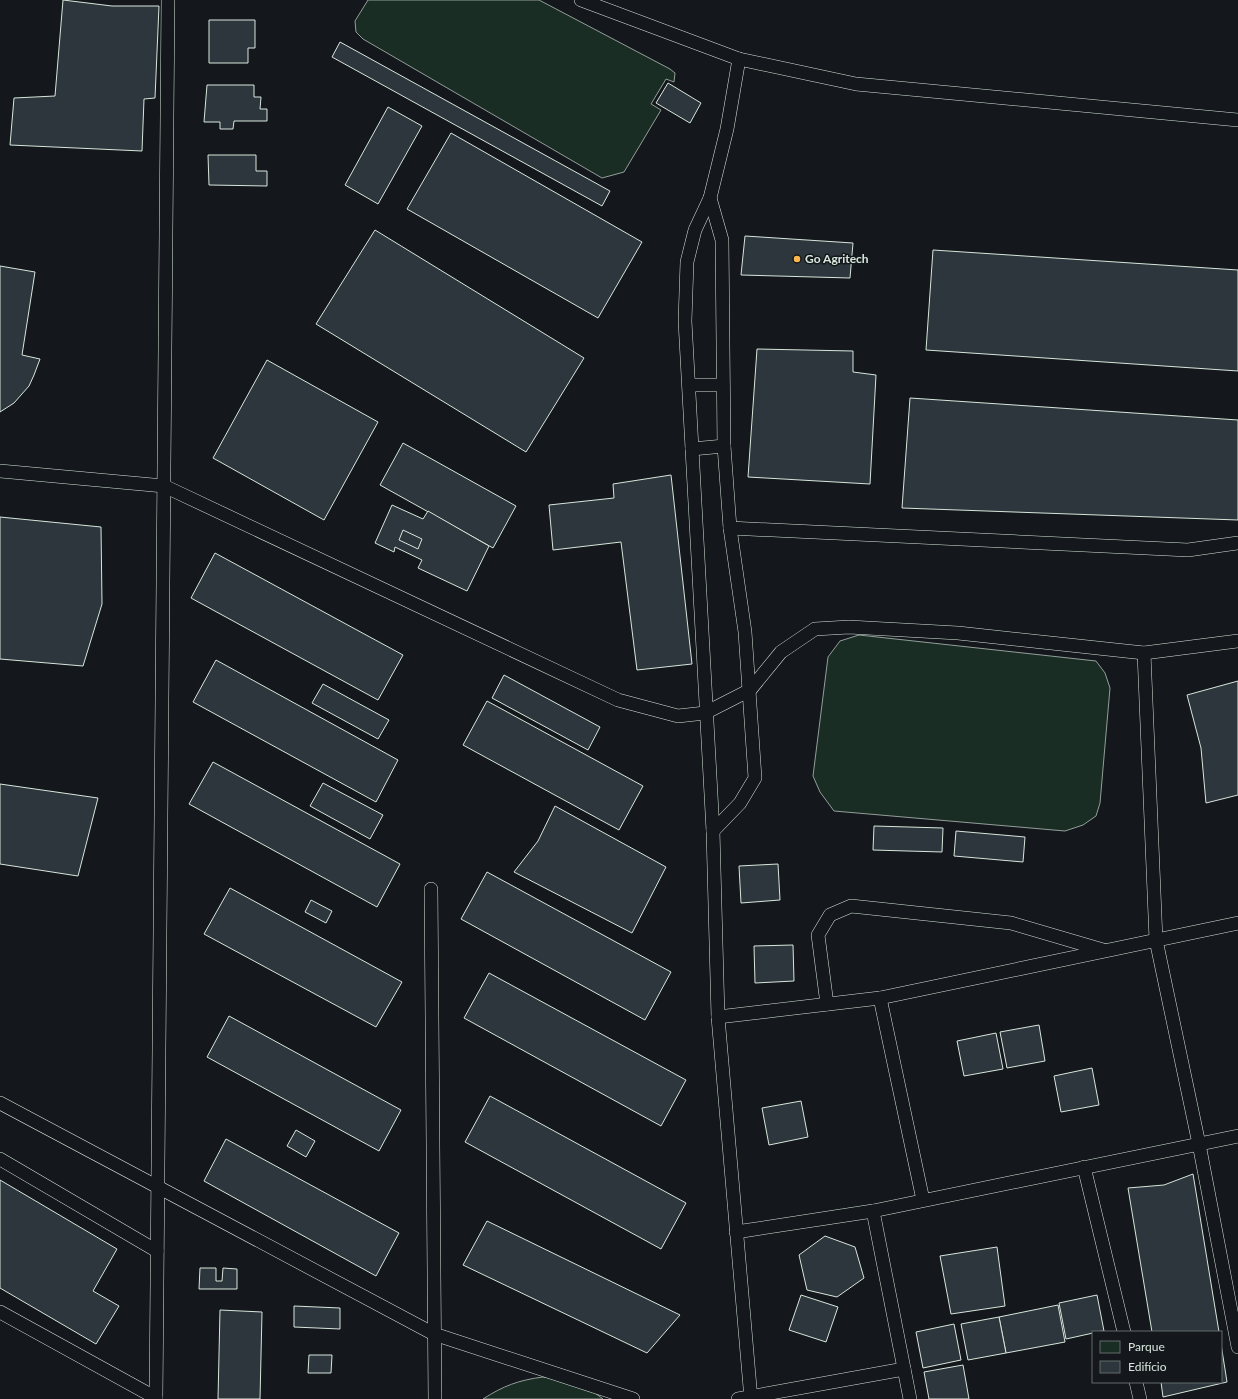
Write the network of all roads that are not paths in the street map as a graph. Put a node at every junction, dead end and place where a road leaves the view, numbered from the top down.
1 (168, 0) edge
2 (581, 0) edge
3 (738, 59) junction
4 (1238, 120) edge
5 (710, 198) junction
6 (689, 384) junction
7 (723, 385) junction
8 (724, 446) junction
9 (692, 449) junction
10 (0, 471) edge
11 (164, 486) junction
12 (730, 528) junction
13 (1238, 543) edge
14 (1238, 641) edge
15 (1144, 653) junction
16 (750, 690) junction
17 (706, 713) junction
18 (713, 831) junction
19 (431, 888) dead end
20 (1238, 922) edge
21 (1156, 940) junction
22 (1104, 951) junction
23 (880, 998) junction
24 (827, 1004) junction
25 (718, 1017) junction
26 (0, 1103) edge
27 (1238, 1136) edge
28 (1199, 1144) junction
29 (0, 1159) edge
30 (1084, 1167) junction
31 (158, 1186) junction
32 (923, 1200) junction
33 (873, 1211) junction
34 (736, 1232) junction
35 (157, 1251) junction
36 (0, 1312) edge
37 (1124, 1331) edge
38 (434, 1334) junction
39 (1238, 1347) edge
40 (904, 1369) junction
41 (1136, 1383) edge
42 (746, 1398) edge
43 (156, 1399) edge
44 (435, 1399) edge
45 (632, 1399) edge
46 (910, 1399) edge
47 (1140, 1399) edge

1 - 11 lane
2 - 3 lane
3 - 4 lane
3 - 5 lane
5 - 6 lane
5 - 7 lane
6 - 7 lane
6 - 9 lane
7 - 8 lane
8 - 9 lane
8 - 12 lane
9 - 17 lane
10 - 11 lane
11 - 17 lane
11 - 31 lane
12 - 13 lane
12 - 16 lane
14 - 15 lane
15 - 16 lane
15 - 21 lane
16 - 17 lane
16 - 18 lane
17 - 18 lane
18 - 25 lane
19 - 38 lane
20 - 21 lane
21 - 22 lane
21 - 28 lane
22 - 23 lane
22 - 24 lane
23 - 24 lane
23 - 32 lane
24 - 25 lane
25 - 34 lane
26 - 31 lane
27 - 28 lane
28 - 30 lane
28 - 39 lane
29 - 35 lane
30 - 32 lane
30 - 37 lane
31 - 35 lane
31 - 38 lane
32 - 33 lane
33 - 34 lane
33 - 40 lane
34 - 42 lane
35 - 43 lane
36 - 43 lane
38 - 44 lane
38 - 45 lane
40 - 42 lane
40 - 46 lane
41 - 47 lane

